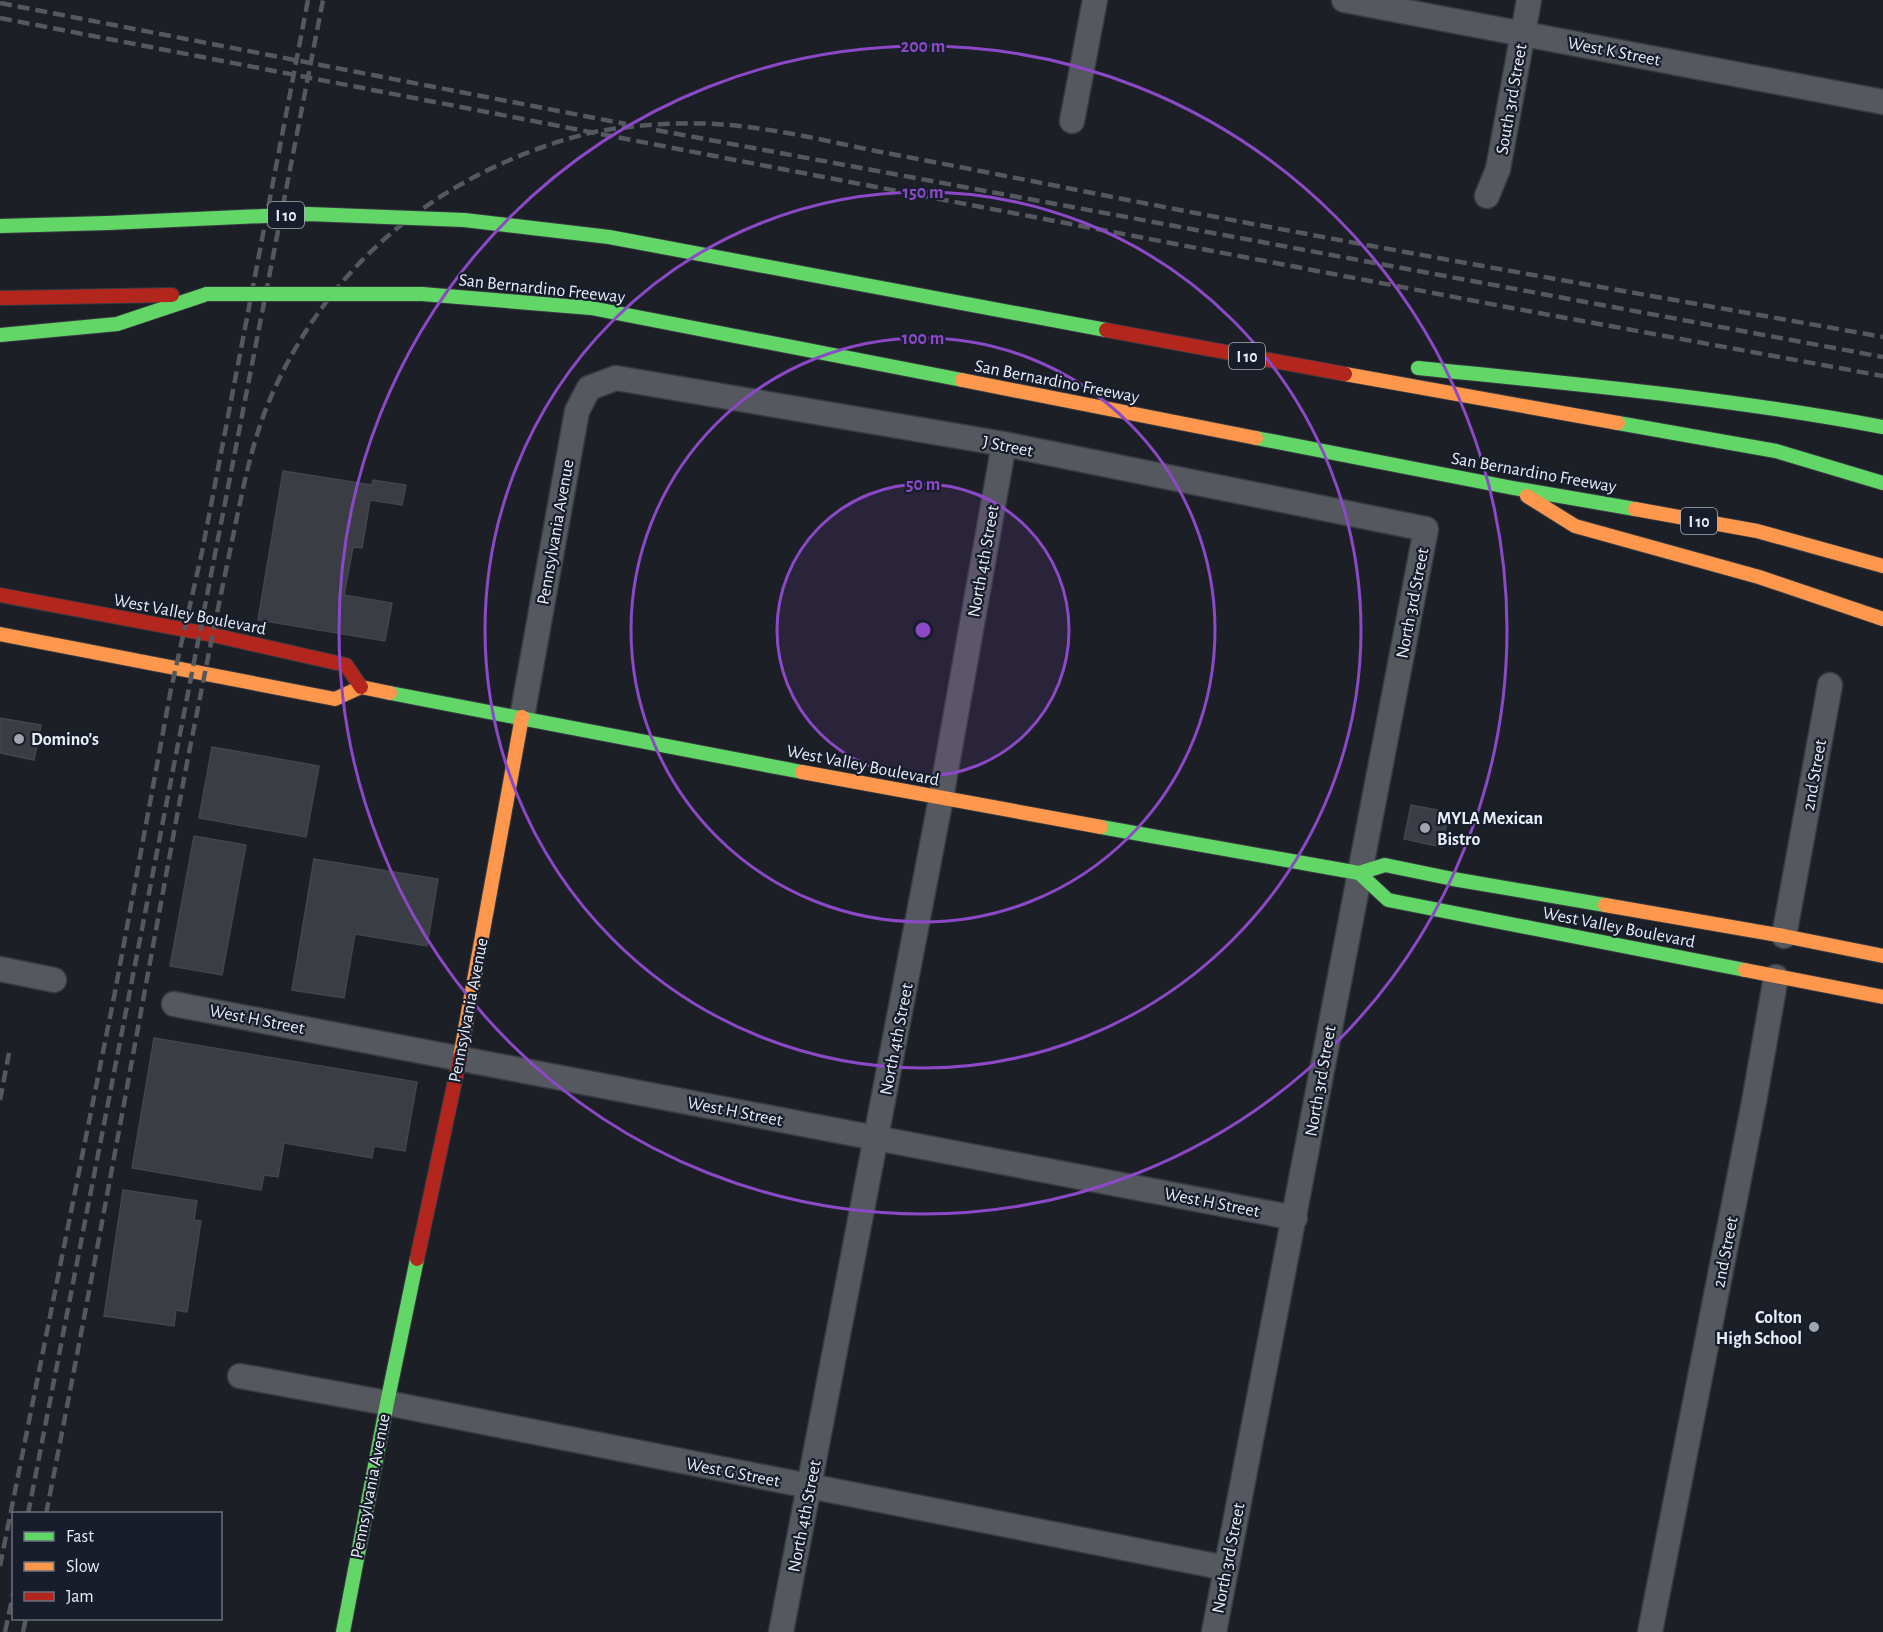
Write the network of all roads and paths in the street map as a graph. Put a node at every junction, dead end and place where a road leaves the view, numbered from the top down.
1 (1095, 0) edge
2 (1344, 0) edge
3 (1529, 0) edge
4 (1522, 34) junction
5 (1883, 102) edge
6 (1072, 121) dead end
7 (1487, 196) dead end
8 (0, 226) edge
9 (207, 294) junction
10 (0, 298) edge
11 (0, 335) edge
12 (1151, 339) junction
13 (1338, 359) dead end
14 (1408, 367) dead end
15 (589, 388) joint
16 (1883, 428) edge
17 (1004, 444) junction
18 (1883, 483) edge
19 (1513, 488) junction
20 (1426, 529) joint
21 (1883, 566) edge
22 (0, 596) edge
23 (53, 605) junction
24 (1883, 619) edge
25 (50, 620) dead end
26 (0, 621) edge
27 (35, 627) dead end
28 (0, 634) edge
29 (1830, 685) dead end
30 (361, 687) junction
31 (522, 717) junction
32 (942, 798) junction
33 (1359, 873) junction
34 (1784, 936) junction
35 (1883, 956) edge
36 (0, 969) edge
37 (1776, 977) junction
38 (54, 980) dead end
39 (1883, 998) edge
40 (174, 1004) dead end
41 (460, 1057) junction
42 (877, 1138) junction
43 (1295, 1218) junction
44 (240, 1376) dead end
45 (387, 1403) junction
46 (809, 1487) junction
47 (1226, 1568) junction
48 (343, 1632) edge
49 (781, 1632) edge
50 (1214, 1632) edge
51 (1650, 1632) edge

1 - 6 street
2 - 4 street, West K Street
3 - 4 street, South 3rd Street
4 - 5 street, West K Street
4 - 7 street, South 3rd Street
8 - 12 main road, I 10, bridge
9 - 10 main road, San Bernardino Freeway / I 10
9 - 11 main road
9 - 19 main road, San Bernardino Freeway / I 10, bridge
12 - 13 main road
12 - 18 main road, I 10
14 - 16 main road
15 - 17 street, J Street
15 - 31 street, Pennsylvania Avenue
17 - 20 street, J Street
17 - 32 street, North 4th Street
19 - 21 main road, San Bernardino Freeway / I 10
19 - 24 main road
20 - 33 street, North 3rd Street
22 - 23 main road, West Valley Boulevard
23 - 25 main road
23 - 30 main road, West Valley Boulevard
26 - 27 main road
28 - 30 main road
29 - 34 street, 2nd Street
30 - 31 main road, West Valley Boulevard
31 - 32 main road, West Valley Boulevard
31 - 41 main road, Pennsylvania Avenue
32 - 33 main road, West Valley Boulevard
32 - 42 street, North 4th Street
33 - 34 main road, West Valley Boulevard
33 - 37 main road, West Valley Boulevard
33 - 43 street, North 3rd Street
34 - 35 main road, West Valley Boulevard
36 - 38 street
37 - 39 main road, West Valley Boulevard
37 - 51 street, 2nd Street
40 - 41 street, West H Street
41 - 42 street, West H Street
41 - 45 main road, Pennsylvania Avenue
42 - 43 street, West H Street
42 - 46 street, North 4th Street
43 - 47 street, North 3rd Street
44 - 45 street, West G Street
45 - 46 street, West G Street
45 - 48 main road, Pennsylvania Avenue
46 - 47 street, West G Street
46 - 49 street, North 4th Street
47 - 50 street, North 3rd Street

